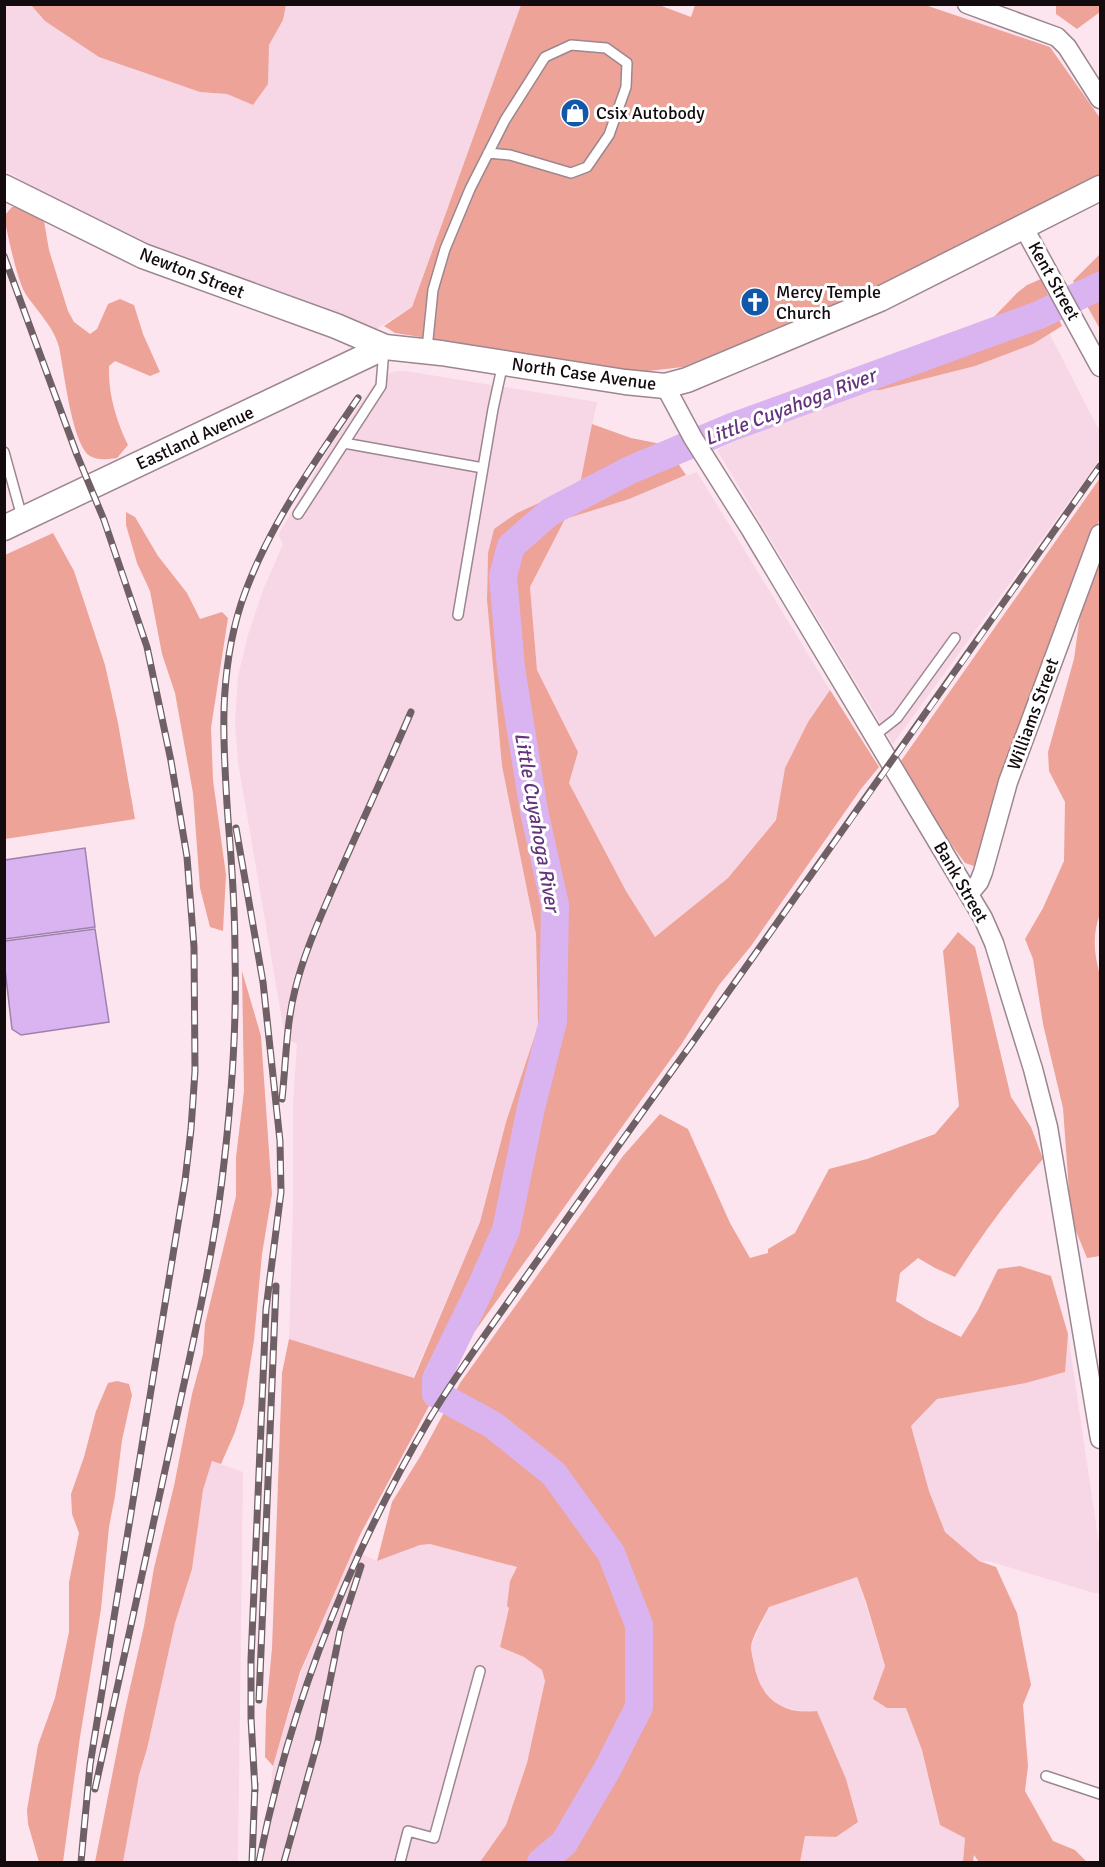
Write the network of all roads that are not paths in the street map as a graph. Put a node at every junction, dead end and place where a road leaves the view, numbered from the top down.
1 (967, 4) edge
2 (1101, 99) edge
3 (489, 153) junction
4 (4, 187) edge
5 (1101, 188) edge
6 (1024, 228) junction
7 (385, 347) junction
8 (426, 352) junction
9 (503, 363) junction
10 (1101, 367) edge
11 (665, 386) junction
12 (344, 443) junction
13 (4, 452) edge
14 (483, 468) junction
15 (298, 514) dead end
16 (14, 523) edge
17 (1101, 534) edge
18 (458, 615) dead end
19 (955, 638) dead end
20 (874, 736) junction
21 (969, 894) junction
22 (1101, 1438) edge
23 (480, 1671) dead end
24 (1046, 1776) dead end
25 (1101, 1794) edge
26 (400, 1863) edge

1 - 2 street
3 - 3 lane
3 - 8 lane
4 - 7 street, Newton Street
5 - 6 street, North Case Avenue
6 - 10 street, Kent Street
6 - 11 street, North Case Avenue
7 - 8 street, North Case Avenue
7 - 12 lane
7 - 16 street, Eastland Avenue
8 - 9 street, North Case Avenue
9 - 11 street, North Case Avenue
9 - 14 lane
11 - 20 street, Bank Street
12 - 14 lane
12 - 15 lane
13 - 16 lane
14 - 18 lane
17 - 21 street, Williams Street
19 - 20 lane
20 - 21 street, Bank Street
21 - 22 street, Bank Street
23 - 26 lane
24 - 25 lane

